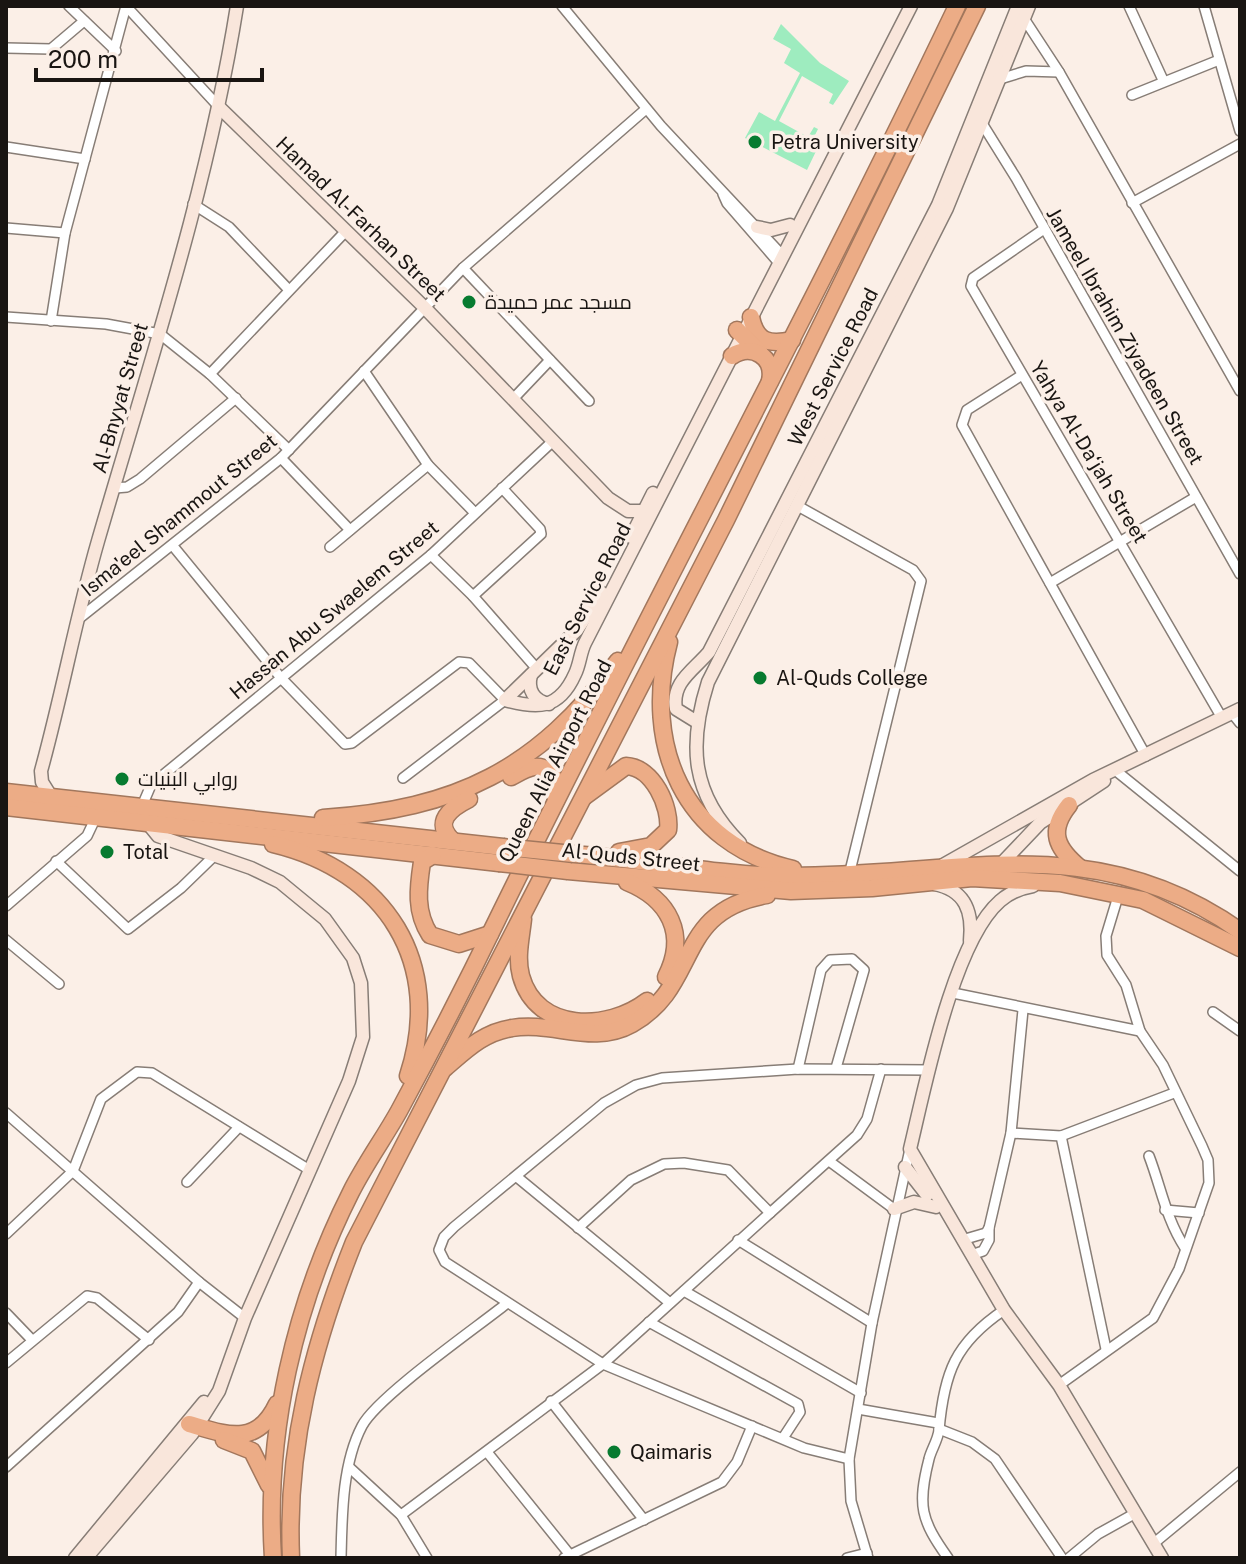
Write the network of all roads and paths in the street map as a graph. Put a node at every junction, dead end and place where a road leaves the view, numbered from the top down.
1 (69, 6) edge
2 (126, 6) edge
3 (237, 6) edge
4 (562, 6) edge
5 (902, 6) edge
6 (911, 6) edge
7 (957, 6) edge
8 (977, 6) edge
9 (1129, 6) edge
10 (1204, 6) edge
11 (1022, 10) edge
12 (84, 21) junction
13 (6, 48) edge
14 (116, 51) junction
15 (1219, 60) junction
16 (1059, 72) junction
17 (1000, 79) junction
18 (1163, 80) junction
19 (1132, 95) dead end
20 (219, 107) junction
21 (646, 109) junction
22 (978, 124) junction
23 (1240, 131) edge
24 (1240, 144) edge
25 (6, 147) edge
26 (85, 159) junction
27 (723, 194) junction
28 (1132, 203) junction
29 (193, 204) junction
30 (790, 225) junction
31 (757, 227) junction
32 (6, 228) edge
33 (1044, 229) junction
34 (345, 232) junction
35 (65, 233) junction
36 (778, 257) junction
37 (463, 268) junction
38 (289, 290) junction
39 (423, 306) junction
40 (6, 317) edge
41 (751, 317) junction
42 (51, 321) junction
43 (740, 332) junction
44 (160, 334) junction
45 (792, 340) junction
46 (760, 353) junction
47 (732, 356) junction
48 (550, 360) junction
49 (364, 371) junction
50 (210, 374) junction
51 (1022, 375) junction
52 (769, 385) junction
53 (1240, 391) edge
54 (236, 398) junction
55 (513, 399) junction
56 (589, 401) dead end
57 (553, 441) junction
58 (289, 450) junction
59 (281, 458) junction
60 (428, 465) junction
61 (115, 488) junction
62 (502, 488) junction
63 (1196, 497) junction
64 (796, 505) junction
65 (648, 510) junction
66 (474, 512) junction
67 (350, 530) junction
68 (1121, 540) junction
69 (173, 546) junction
70 (330, 547) dead end
71 (431, 555) junction
72 (1240, 574) edge
73 (1050, 583) junction
74 (473, 596) junction
75 (741, 600) junction
76 (656, 608) junction
77 (81, 617) junction
78 (675, 619) junction
79 (556, 652) junction
80 (578, 665) junction
81 (534, 672) junction
82 (281, 678) junction
83 (505, 700) junction
84 (549, 704) junction
85 (1233, 716) edge
86 (697, 722) junction
87 (1146, 756) junction
88 (1113, 771) junction
89 (403, 778) dead end
90 (6, 792) edge
91 (52, 798) junction
92 (556, 800) junction
93 (580, 800) junction
94 (1069, 805) junction
95 (6, 807) edge
96 (143, 813) junction
97 (97, 816) junction
98 (289, 822) junction
99 (222, 829) junction
100 (453, 841) junction
101 (749, 853) junction
102 (433, 855) junction
103 (501, 855) junction
104 (214, 856) junction
105 (612, 858) junction
106 (56, 861) junction
107 (943, 865) junction
108 (1082, 869) junction
109 (1002, 870) junction
110 (1240, 871) edge
111 (849, 875) junction
112 (826, 876) junction
113 (614, 877) junction
114 (919, 882) junction
115 (1060, 883) junction
116 (791, 891) junction
117 (1119, 893) junction
118 (1189, 901) junction
119 (6, 906) edge
120 (523, 911) junction
121 (1183, 918) junction
122 (1240, 931) edge
123 (490, 934) junction
124 (6, 940) edge
125 (1240, 948) edge
126 (969, 949) junction
127 (59, 984) dead end
128 (953, 993) junction
129 (1023, 1010) junction
130 (1213, 1012) dead end
131 (1140, 1031) junction
132 (1240, 1031) edge
133 (836, 1068) junction
134 (798, 1069) junction
135 (881, 1069) junction
136 (929, 1070) junction
137 (441, 1071) junction
138 (1174, 1093) junction
139 (398, 1112) junction
140 (6, 1113) edge
141 (239, 1127) junction
142 (1011, 1133) junction
143 (1061, 1136) junction
144 (910, 1149) junction
145 (1149, 1156) dead end
146 (829, 1161) junction
147 (905, 1167) junction
148 (308, 1169) junction
149 (73, 1171) junction
150 (517, 1177) junction
151 (187, 1182) dead end
152 (938, 1208) junction
153 (894, 1209) junction
154 (1165, 1210) junction
155 (770, 1213) junction
156 (1199, 1213) junction
157 (948, 1218) junction
158 (578, 1228) junction
159 (989, 1228) junction
160 (6, 1234) edge
161 (738, 1240) junction
162 (962, 1240) junction
163 (1185, 1248) junction
164 (971, 1255) junction
165 (199, 1282) junction
166 (684, 1291) junction
167 (670, 1303) junction
168 (506, 1304) junction
169 (1004, 1310) junction
170 (6, 1313) edge
171 (245, 1318) junction
172 (649, 1322) junction
173 (872, 1323) junction
174 (32, 1340) junction
175 (149, 1340) junction
176 (1106, 1349) junction
177 (6, 1363) edge
178 (603, 1364) junction
179 (1059, 1385) junction
180 (283, 1391) junction
181 (861, 1393) junction
182 (551, 1401) junction
183 (858, 1409) junction
184 (752, 1426) junction
185 (939, 1426) junction
186 (190, 1429) junction
187 (783, 1438) junction
188 (487, 1452) junction
189 (849, 1459) junction
190 (6, 1467) edge
191 (350, 1468) junction
192 (1240, 1472) edge
193 (271, 1490) junction
194 (1134, 1514) junction
195 (401, 1515) junction
196 (644, 1520) junction
197 (1153, 1544) junction
198 (567, 1556) edge
199 (868, 1556) edge
200 (75, 1558) edge
201 (86, 1558) edge
202 (273, 1558) edge
203 (291, 1558) edge
204 (341, 1558) edge
205 (427, 1558) edge
206 (847, 1558) edge
207 (948, 1558) edge
208 (1062, 1558) edge
209 (1069, 1558) edge
210 (1162, 1558) edge

1 - 12 street
2 - 14 street
2 - 20 street
3 - 20 street, Al-Bnyyat Street
4 - 21 street
5 - 30 street, East Service Road
6 - 36 street, East Service Road
7 - 45 highway, Queen Alia Airport Road
8 - 78 highway, Queen Alia Airport Road
9 - 18 street
10 - 15 street
11 - 16 street
11 - 17 street, West Service Road
11 - 22 street, West Service Road
12 - 13 street
12 - 14 street
14 - 26 street
15 - 18 street
15 - 23 street
16 - 17 street
16 - 28 street
17 - 22 street, West Service Road
18 - 19 street
20 - 29 street, Al-Bnyyat Street
20 - 34 street, Hamad Al-Farhan Street
21 - 27 street
21 - 37 street, Isma'eel Shammout Street
22 - 33 street, Jameel Ibrahim Ziyadeen Street
22 - 64 street, West Service Road
22 - 75 street, West Service Road
24 - 28 street
25 - 26 street
26 - 35 street
27 - 31 street
27 - 36 street
28 - 53 street
29 - 38 street
29 - 44 street, Al-Bnyyat Street
30 - 31 street
30 - 36 street, East Service Road
31 - 36 street
32 - 35 street
33 - 51 street, Yahya Al-Da‘jah Street
33 - 63 street, Jameel Ibrahim Ziyadeen Street
34 - 38 street
34 - 39 street, Hamad Al-Farhan Street
35 - 42 street
36 - 41 street, East Service Road
36 - 43 street, East Service Road
37 - 39 street, Isma'eel Shammout Street
37 - 48 street
38 - 50 street
39 - 49 street, Isma'eel Shammout Street
39 - 55 street, Hamad Al-Farhan Street
40 - 42 street
41 - 43 street, East Service Road
41 - 45 highway
42 - 44 street
43 - 46 highway
43 - 47 street, East Service Road
43 - 65 street, East Service Road
44 - 50 street
44 - 61 street, Al-Bnyyat Street
45 - 52 highway, Queen Alia Airport Road
46 - 47 highway
46 - 52 highway
47 - 65 street, East Service Road
48 - 55 street
48 - 56 street
49 - 58 street, Isma'eel Shammout Street
49 - 60 street
50 - 54 street
51 - 68 street, Yahya Al-Da‘jah Street
51 - 73 street
52 - 76 highway, Queen Alia Airport Road
54 - 58 street
54 - 61 street
55 - 57 street, Hamad Al-Farhan Street
57 - 62 street, Hassan Abu Swaelem Street
57 - 65 street, Hamad Al-Farhan Street
58 - 59 street, Isma'eel Shammout Street
59 - 67 street
59 - 69 street, Isma'eel Shammout Street
60 - 66 street
60 - 67 street
61 - 77 street, Al-Bnyyat Street
62 - 66 street, Hassan Abu Swaelem Street
62 - 74 street
63 - 68 street
63 - 72 street, Jameel Ibrahim Ziyadeen Street
64 - 75 street, West Service Road
64 - 111 street
65 - 79 street, East Service Road
65 - 80 street, East Service Road
66 - 71 street, Hassan Abu Swaelem Street
67 - 70 street
68 - 73 street
68 - 85 street, Yahya Al-Da‘jah Street
69 - 77 street, Isma'eel Shammout Street
69 - 82 street
71 - 74 street
71 - 82 street, Hassan Abu Swaelem Street
73 - 87 street
74 - 81 street
75 - 86 street, West Service Road
75 - 86 street, West Service Road
76 - 92 highway, Queen Alia Airport Road
76 - 98 highway
77 - 91 street, Al-Bnyyat Street
78 - 93 highway, Queen Alia Airport Road
78 - 101 highway
79 - 80 street
79 - 81 street, East Service Road
80 - 84 street, East Service Road
81 - 83 street, East Service Road
81 - 84 street
82 - 83 street
82 - 96 street, Hassan Abu Swaelem Street
83 - 84 street, East Service Road
83 - 89 street
85 - 87 street
86 - 101 street, West Service Road
87 - 88 street
88 - 94 street
88 - 107 street
88 - 110 street
90 - 91 highway, Al-Quds Street
91 - 96 highway, Al-Quds Street
92 - 100 highway
92 - 123 highway, Queen Alia Airport Road
93 - 105 highway
93 - 120 highway, Queen Alia Airport Road
94 - 108 highway
94 - 109 street
95 - 97 highway, Al-Quds Street
96 - 97 highway, Al-Quds Street
96 - 98 highway, Al-Quds Street
96 - 99 highway, Al-Quds Street
96 - 104 street
97 - 106 street
98 - 100 highway, Al-Quds Street
99 - 102 highway, Al-Quds Street
99 - 139 highway
100 - 103 highway, Al-Quds Street
101 - 112 highway
102 - 103 highway, Al-Quds Street
102 - 123 highway
103 - 105 highway, Al-Quds Street, bridge
103 - 113 highway, Al-Quds Street, bridge
104 - 106 street
104 - 148 street
105 - 112 highway, Al-Quds Street
106 - 119 street
107 - 109 highway, Al-Quds Street
107 - 111 highway, Al-Quds Street
108 - 109 highway, Al-Quds Street
108 - 118 highway, Al-Quds Street
109 - 114 highway, Al-Quds Street
109 - 115 highway, Al-Quds Street
111 - 112 highway, Al-Quds Street
113 - 116 highway, Al-Quds Street
113 - 120 highway
114 - 116 highway, Al-Quds Street
114 - 126 street
115 - 117 highway, Al-Quds Street
115 - 126 street
116 - 137 highway
117 - 121 highway, Al-Quds Street
117 - 131 street
118 - 121 highway
118 - 122 highway, Al-Quds Street
120 - 137 highway, Queen Alia Airport Road
121 - 125 highway, Al-Quds Street
123 - 139 highway, Queen Alia Airport Road
124 - 127 street
126 - 128 street
128 - 129 street
128 - 136 street
129 - 131 street
129 - 142 street
130 - 132 street
131 - 138 street
133 - 134 street
133 - 134 street
133 - 135 street
134 - 150 street
135 - 136 street
135 - 146 street
136 - 144 street
137 - 203 highway, Queen Alia Airport Road
138 - 143 street
138 - 156 street
139 - 180 highway, Queen Alia Airport Road
140 - 149 street
141 - 148 street
141 - 149 street
141 - 151 street
142 - 143 street
142 - 159 street
143 - 176 street
144 - 147 street
144 - 157 street
145 - 154 street
146 - 153 street
146 - 155 street
147 - 152 street
147 - 153 street
148 - 171 street
149 - 160 street
149 - 165 street
150 - 158 street
150 - 168 street
152 - 153 street
152 - 157 street
153 - 173 street
154 - 156 street
154 - 163 street
155 - 158 street
155 - 161 street
156 - 163 street
157 - 162 street
158 - 167 street
159 - 162 street
159 - 164 street
161 - 166 street
161 - 173 street
162 - 164 street
163 - 176 street
164 - 169 street
165 - 171 street
165 - 175 street
166 - 167 street
166 - 181 street
167 - 172 street
168 - 178 street
168 - 191 street
169 - 179 street
169 - 185 street
170 - 174 street
171 - 186 street
172 - 178 street
172 - 187 street
173 - 181 street
174 - 175 street
174 - 177 street
175 - 190 street
176 - 179 street
178 - 182 street
178 - 184 street
179 - 194 street
180 - 186 highway
180 - 193 highway, Queen Alia Airport Road
181 - 183 street
182 - 188 street
182 - 196 street
183 - 185 street
183 - 189 street
184 - 187 street
184 - 196 street
185 - 207 street
185 - 208 street
186 - 193 highway
186 - 200 street
186 - 201 street
187 - 189 street
188 - 195 street
188 - 198 street
189 - 199 street
191 - 195 street
191 - 204 street
192 - 197 street
193 - 202 highway, Queen Alia Airport Road
194 - 197 street
194 - 209 street
195 - 205 street
196 - 198 street
197 - 210 street
199 - 206 street

